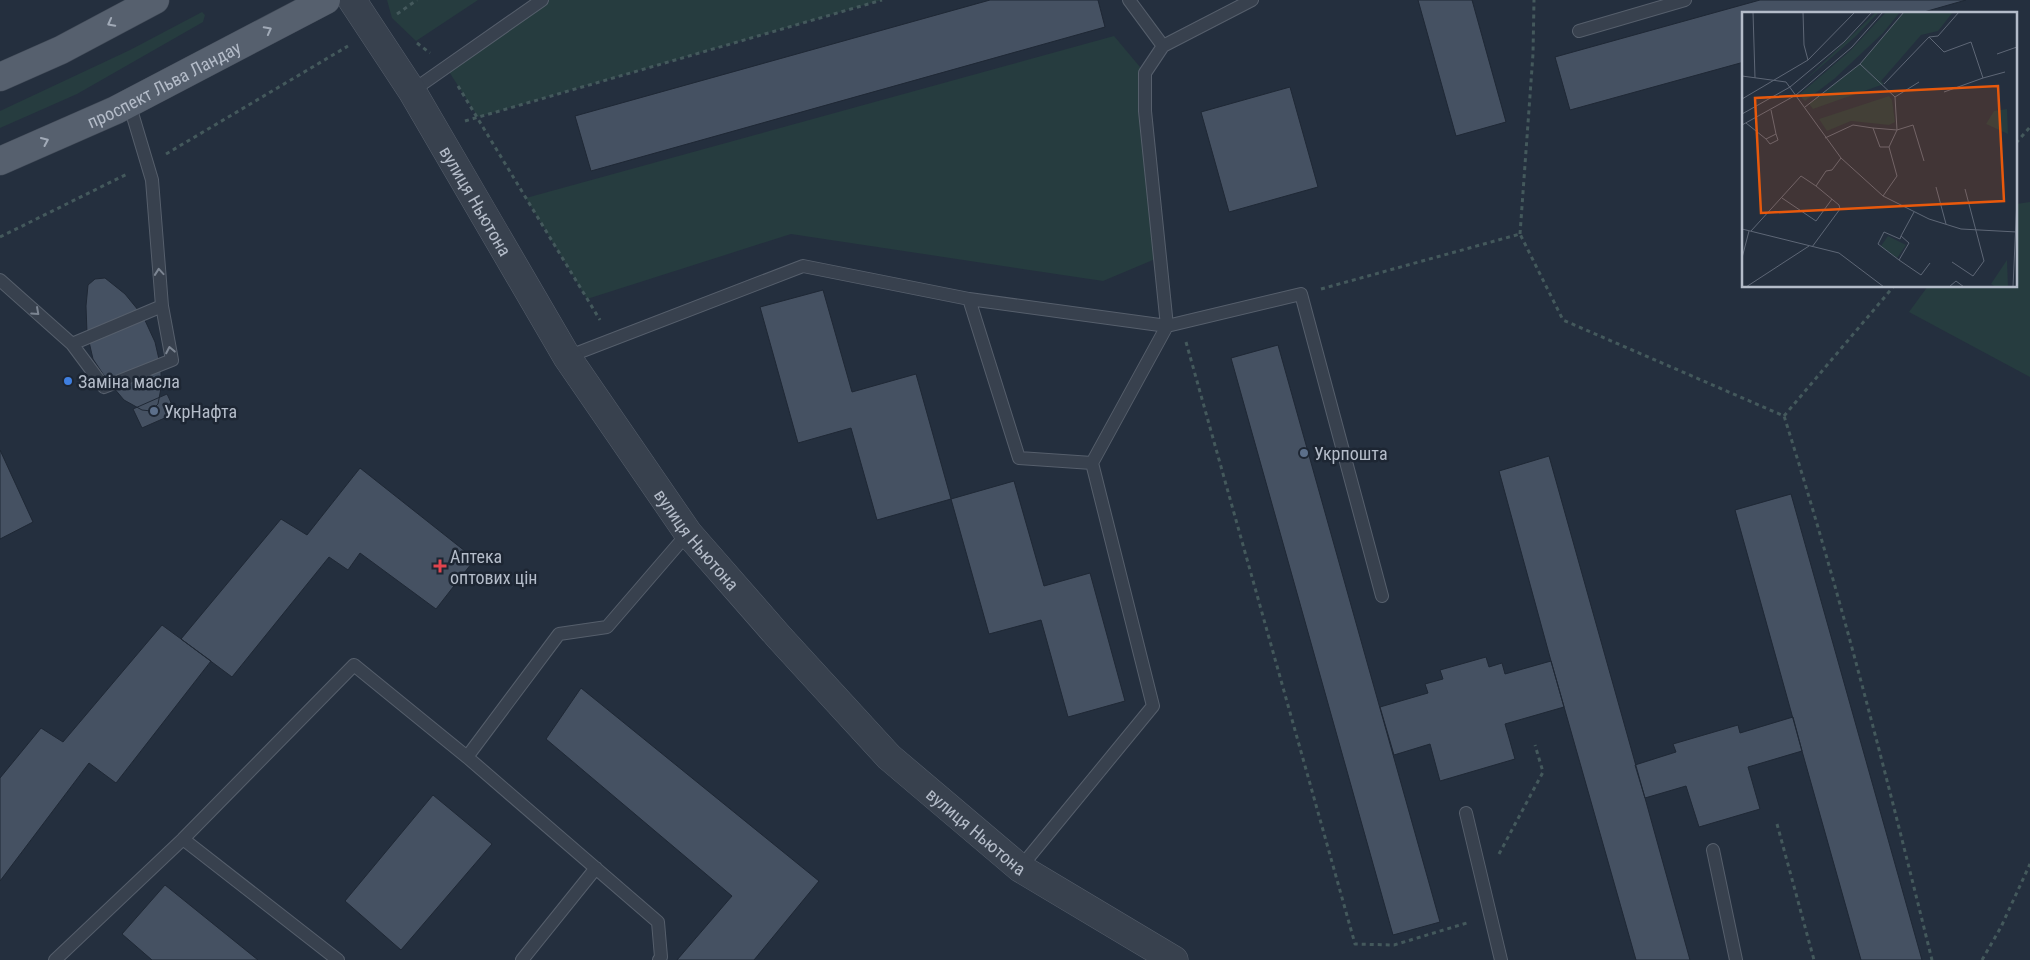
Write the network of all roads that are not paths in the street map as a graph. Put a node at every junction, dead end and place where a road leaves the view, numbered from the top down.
1 (155, 0) edge
2 (326, 0) edge
3 (352, 0) edge
4 (542, 0) edge
5 (1129, 0) edge
6 (1252, 0) edge
7 (1685, 0) edge
8 (1579, 31) dead end
9 (1163, 46) junction
10 (0, 77) edge
11 (412, 91) junction
12 (129, 103) junction
13 (0, 161) edge
14 (0, 280) edge
15 (969, 299) junction
16 (162, 306) junction
17 (1166, 326) junction
18 (72, 344) junction
19 (567, 357) junction
20 (1092, 463) junction
21 (688, 533) junction
22 (1382, 596) dead end
23 (467, 756) junction
24 (1466, 813) dead end
25 (183, 839) junction
26 (1713, 850) dead end
27 (596, 868) junction
28 (1020, 868) junction
29 (55, 960) edge
30 (338, 960) edge
31 (522, 960) edge
32 (658, 960) edge
33 (1174, 960) edge
34 (1501, 960) edge
35 (1736, 960) edge

1 -> 10 main road
12 -> 2 main road, проспект Льва Ландау
3 - 11 street, вулиця Ньютона
4 - 11 lane
5 - 9 lane
6 - 9 lane
7 - 8 lane
9 - 17 lane
11 - 19 street, вулиця Ньютона
13 -> 12 main road, проспект Льва Ландау
16 -> 12 lane
14 -> 18 lane
15 - 17 lane
15 - 19 lane
15 - 20 lane
16 - 18 lane
18 -> 16 lane
17 - 20 lane
17 - 22 lane
19 - 21 street, вулиця Ньютона
20 - 28 lane
21 - 23 lane
21 - 28 street, вулиця Ньютона
23 - 25 lane
23 - 27 lane
24 - 34 lane
25 - 29 lane
25 - 30 lane
26 - 35 lane
27 - 31 lane
27 - 32 lane
28 - 33 street, вулиця Ньютона

